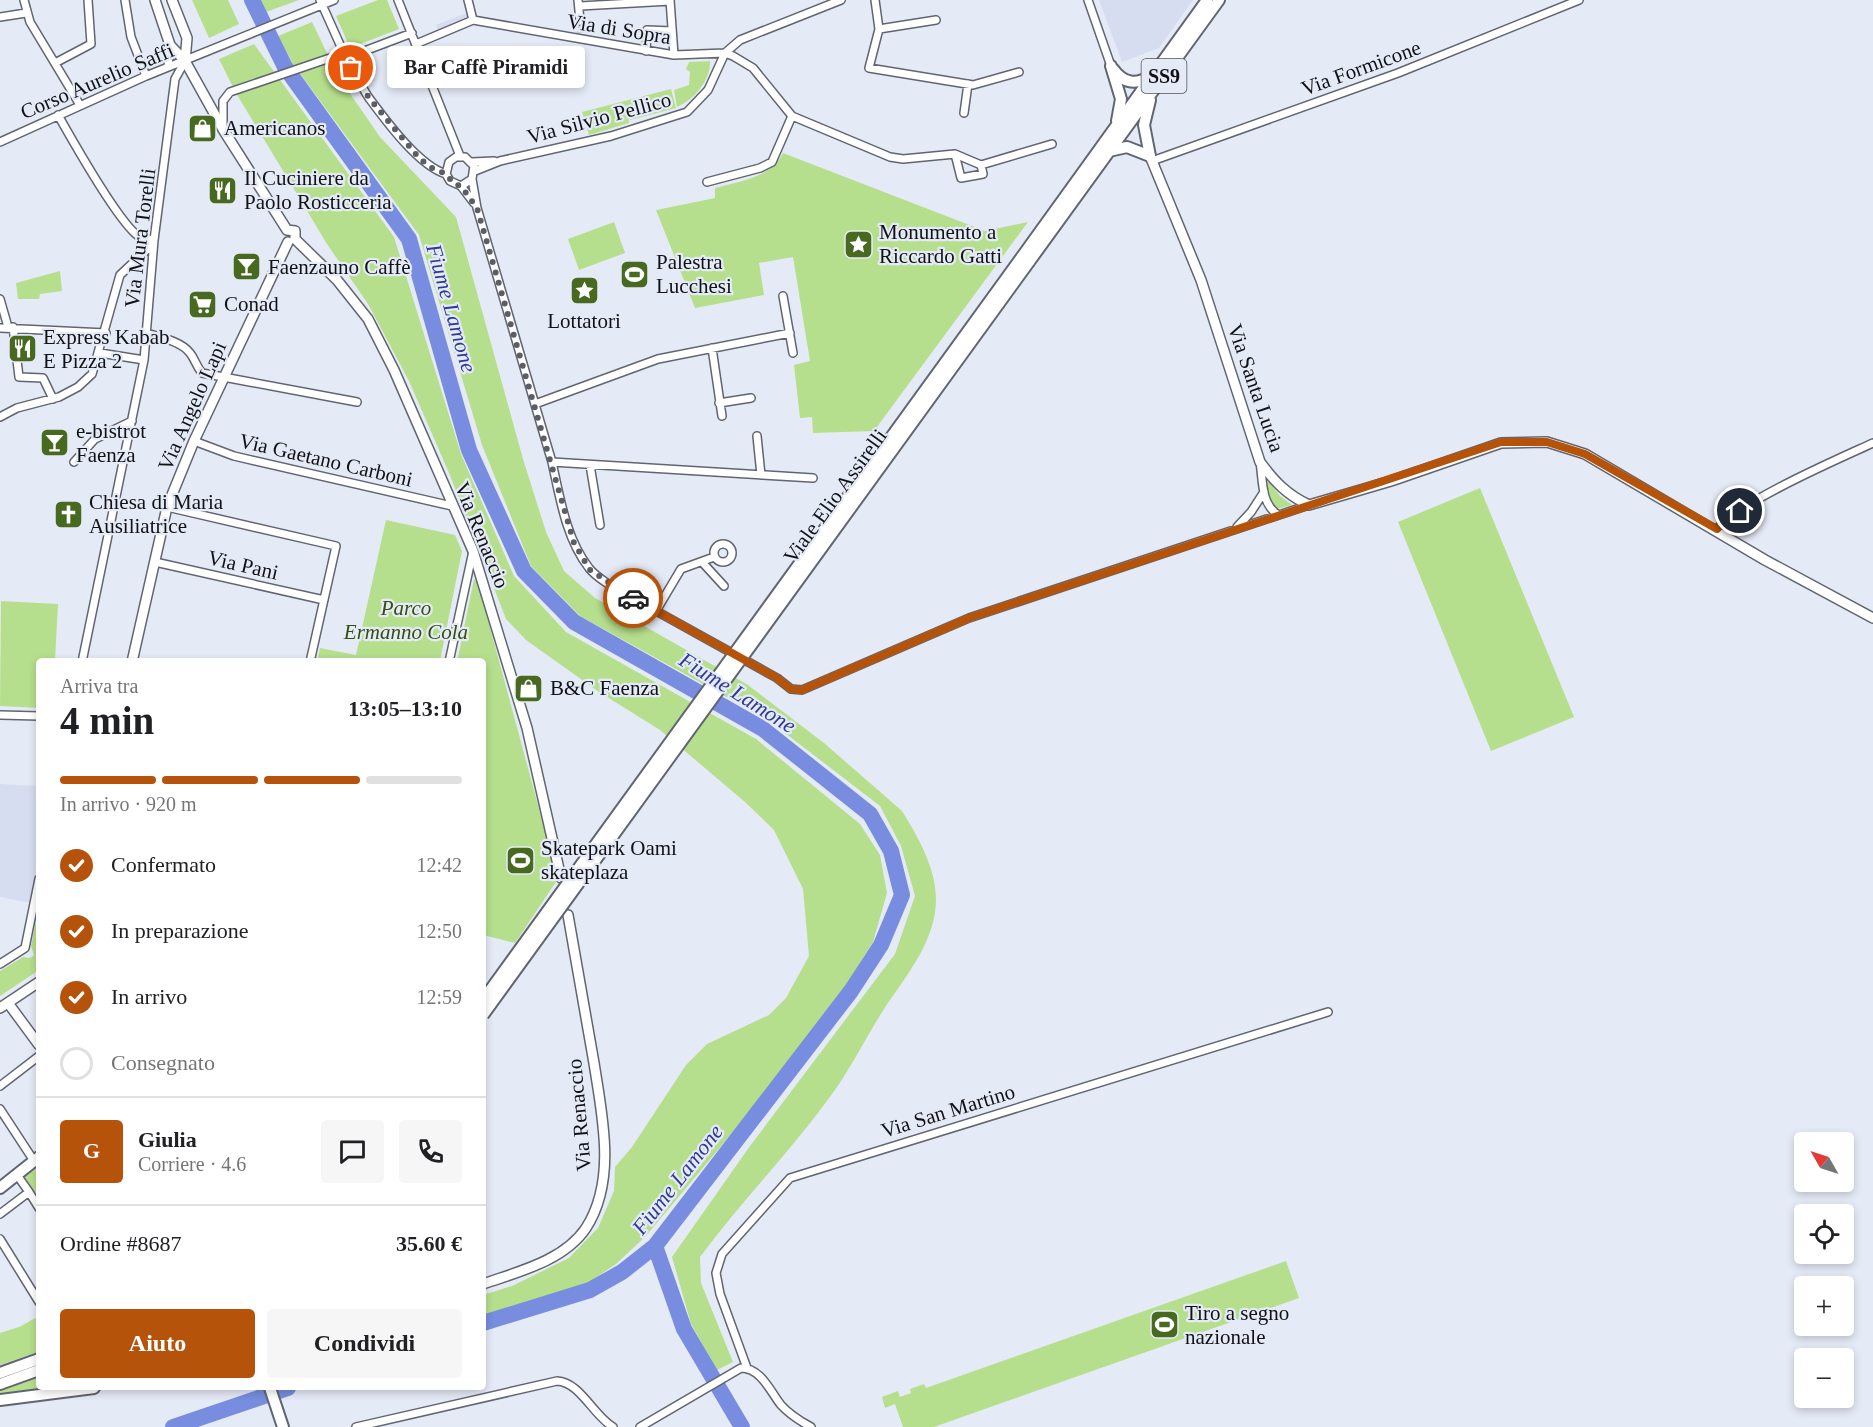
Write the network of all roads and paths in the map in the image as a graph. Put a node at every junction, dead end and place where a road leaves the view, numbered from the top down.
1 (24, 0) edge
2 (88, 0) edge
3 (125, 0) edge
4 (155, 0) edge
5 (172, 0) edge
6 (334, 0) edge
7 (398, 0) edge
8 (468, 0) edge
9 (670, 0) edge
10 (841, 0) edge
11 (875, 0) edge
12 (1088, 0) edge
13 (1207, 0) edge
14 (1219, 0) edge
15 (1579, 0) edge
16 (322, 2) edge
17 (579, 3) edge
18 (26, 13) junction
19 (0, 17) edge
20 (473, 20) junction
21 (936, 20) dead end
22 (580, 21) tunnel mouth
23 (879, 29) junction
24 (672, 31) junction
25 (412, 33) junction
26 (187, 38) junction
27 (416, 44) junction
28 (170, 45) junction
29 (646, 51) junction
30 (725, 53) junction
31 (674, 55) junction
32 (185, 61) junction
33 (55, 63) junction
34 (1111, 66) junction
35 (168, 67) junction
36 (1019, 72) dead end
37 (1154, 74) junction
38 (146, 76) junction
39 (968, 84) junction
40 (1152, 93) junction
41 (80, 105) junction
42 (964, 113) dead end
43 (58, 115) junction
44 (792, 116) junction
45 (1115, 128) junction
46 (224, 131) junction
47 (0, 142) edge
48 (1052, 144) dead end
49 (1109, 151) junction
50 (955, 154) junction
51 (460, 156) junction
52 (1151, 158) junction
53 (500, 161) junction
54 (472, 162) junction
55 (981, 165) junction
56 (475, 171) junction
57 (446, 174) junction
58 (472, 180) junction
59 (707, 182) dead end
60 (461, 186) junction
61 (477, 208) junction
62 (292, 240) junction
63 (154, 242) junction
64 (1025, 260) junction
65 (783, 296) dead end
66 (0, 299) edge
67 (11, 327) junction
68 (0, 328) edge
69 (106, 333) junction
70 (146, 333) junction
71 (790, 333) junction
72 (712, 348) junction
73 (100, 353) junction
74 (793, 353) dead end
75 (144, 360) junction
76 (224, 379) junction
77 (751, 398) dead end
78 (53, 399) junction
79 (357, 402) dead end
80 (719, 403) junction
81 (535, 404) junction
82 (722, 416) dead end
83 (0, 417) edge
84 (132, 421) junction
85 (757, 436) dead end
86 (194, 441) junction
87 (1873, 443) edge
88 (74, 462) dead end
89 (552, 462) junction
90 (1260, 462) junction
91 (590, 465) junction
92 (761, 475) junction
93 (813, 478) dead end
94 (1264, 492) junction
95 (452, 506) junction
96 (1309, 506) junction
97 (168, 507) junction
98 (1277, 514) junction
99 (600, 525) dead end
100 (1235, 528) junction
101 (1717, 529) junction
102 (473, 551) junction
103 (714, 558) dead end
104 (155, 562) junction
105 (702, 562) junction
106 (724, 585) dead end
107 (324, 600) junction
108 (656, 611) junction
109 (1873, 618) edge
110 (83, 658) edge
111 (133, 658) edge
112 (311, 658) edge
113 (450, 658) edge
114 (0, 715) edge
115 (36, 716) edge
116 (561, 878) dead end
117 (36, 894) edge
118 (568, 915) dead end
119 (0, 964) edge
120 (36, 984) edge
121 (486, 996) edge
122 (4, 1005) edge
123 (486, 1011) edge
124 (1328, 1012) dead end
125 (36, 1042) edge
126 (36, 1058) edge
127 (0, 1086) edge
128 (0, 1109) edge
129 (36, 1159) edge
130 (17, 1175) junction
131 (0, 1188) edge
132 (29, 1192) junction
133 (36, 1203) edge
134 (0, 1214) edge
135 (0, 1239) edge
136 (486, 1283) edge
137 (36, 1297) edge
138 (36, 1360) edge
139 (744, 1368) junction
140 (36, 1371) edge
141 (0, 1373) edge
142 (0, 1384) edge
143 (74, 1390) edge
144 (271, 1390) edge
145 (0, 1400) edge
146 (283, 1427) edge
147 (356, 1427) edge
148 (614, 1427) edge
149 (640, 1427) edge
150 (812, 1427) edge

1 - 18 street
2 - 33 street
3 - 38 street
4 - 28 street
5 - 26 street
6 - 16 street, Corso Aurelio Saffi
7 - 25 street
8 - 20 street
9 - 17 street
9 - 24 street
10 - 30 street
11 - 23 street
12 - 34 street
13 - 37 main road, Viale Elio Assirelli / SS9
14 - 40 main road, Viale Elio Assirelli / SS9
15 - 52 street, Via Formicone
16 - 25 street
16 - 32 street, Corso Aurelio Saffi
17 - 22 street
18 - 19 street
18 - 33 street
20 - 27 street
20 - 29 street, Via di Sopra
21 - 23 street
23 - 39 street
24 - 29 street
24 - 31 street
25 - 27 street
26 - 28 street
26 - 32 street
27 - 51 street
28 - 32 street
28 - 35 street
29 - 31 street, Via di Sopra
30 - 31 street, Via di Sopra
30 - 44 street
30 - 53 street, Via Silvio Pellico
32 - 35 street, Corso Aurelio Saffi
32 - 46 street
32 - 63 street, Via Mura Torelli
33 - 41 street
34 - 37 main road
34 - 45 main road
35 - 38 street, Corso Aurelio Saffi
36 - 39 street
37 - 45 main road, Viale Elio Assirelli / SS9
38 - 41 street, Corso Aurelio Saffi
39 - 42 street
40 - 49 main road, Viale Elio Assirelli / SS9
40 - 52 main road
41 - 43 street, Corso Aurelio Saffi
43 - 47 street, Corso Aurelio Saffi
43 - 63 street
44 - 50 street
44 - 59 street
45 - 64 main road, Viale Elio Assirelli / SS9
46 - 57 street
46 - 62 street
48 - 55 street
49 - 52 main road
49 - 64 main road, Viale Elio Assirelli / SS9
50 - 55 street
50 - 55 street
51 - 54 street
51 - 57 street
52 - 90 street, Via Santa Lucia
53 - 54 street, Via Silvio Pellico
53 - 56 street, Via Silvio Pellico
54 - 56 street
56 - 58 street
57 - 60 street
58 - 60 street
58 - 61 street
60 - 61 street
61 - 81 street
62 - 76 street, Via Angelo Lapi
62 - 95 street, Via Renaccio
63 - 69 street
63 - 70 street, Via Mura Torelli
64 - 121 main road, Viale Elio Assirelli / SS9, bridge
64 - 123 main road, Viale Elio Assirelli / SS9, bridge
65 - 71 street
66 - 67 street
67 - 68 street
67 - 69 street
67 - 78 street
69 - 73 street
70 - 75 street, Via Mura Torelli
70 - 76 street
71 - 72 street
71 - 74 street
72 - 80 street
72 - 81 street
73 - 75 street
73 - 78 street
75 - 84 street, Via Mura Torelli
76 - 79 street
76 - 86 street, Via Angelo Lapi
77 - 80 street
78 - 83 street
80 - 82 street
81 - 89 street
84 - 88 street
84 - 110 street, Via Mura Torelli
85 - 92 street
86 - 95 street, Via Gaetano Carboni
86 - 97 street, Via Angelo Lapi
87 - 101 street
89 - 91 street
89 - 108 street
90 - 94 street
90 - 96 street, Via Santa Lucia
91 - 92 street
91 - 99 street
92 - 93 street
94 - 98 street
94 - 100 street
95 - 102 street, Via Renaccio
96 - 98 street
96 - 101 street
97 - 104 street, Via Angelo Lapi
97 - 107 street
98 - 100 street
100 - 108 street
101 - 109 street
102 - 113 street
102 - 116 street, Via Renaccio
103 - 105 street
104 - 107 street, Via Pani
104 - 111 street, Via Angelo Lapi
105 - 106 street
105 - 108 street
107 - 112 street
114 - 115 street
117 - 119 street
118 - 136 street, Via Renaccio
120 - 122 street
122 - 125 street
124 - 139 street, Via San Martino
126 - 127 street
128 - 129 street
129 - 130 main road
130 - 131 main road
130 - 132 street
132 - 133 street
132 - 134 street
135 - 137 street
138 - 141 main road
139 - 149 street
139 - 150 street, Via San Martino
140 - 142 main road
143 - 145 main road
144 - 146 main road
147 - 148 street

